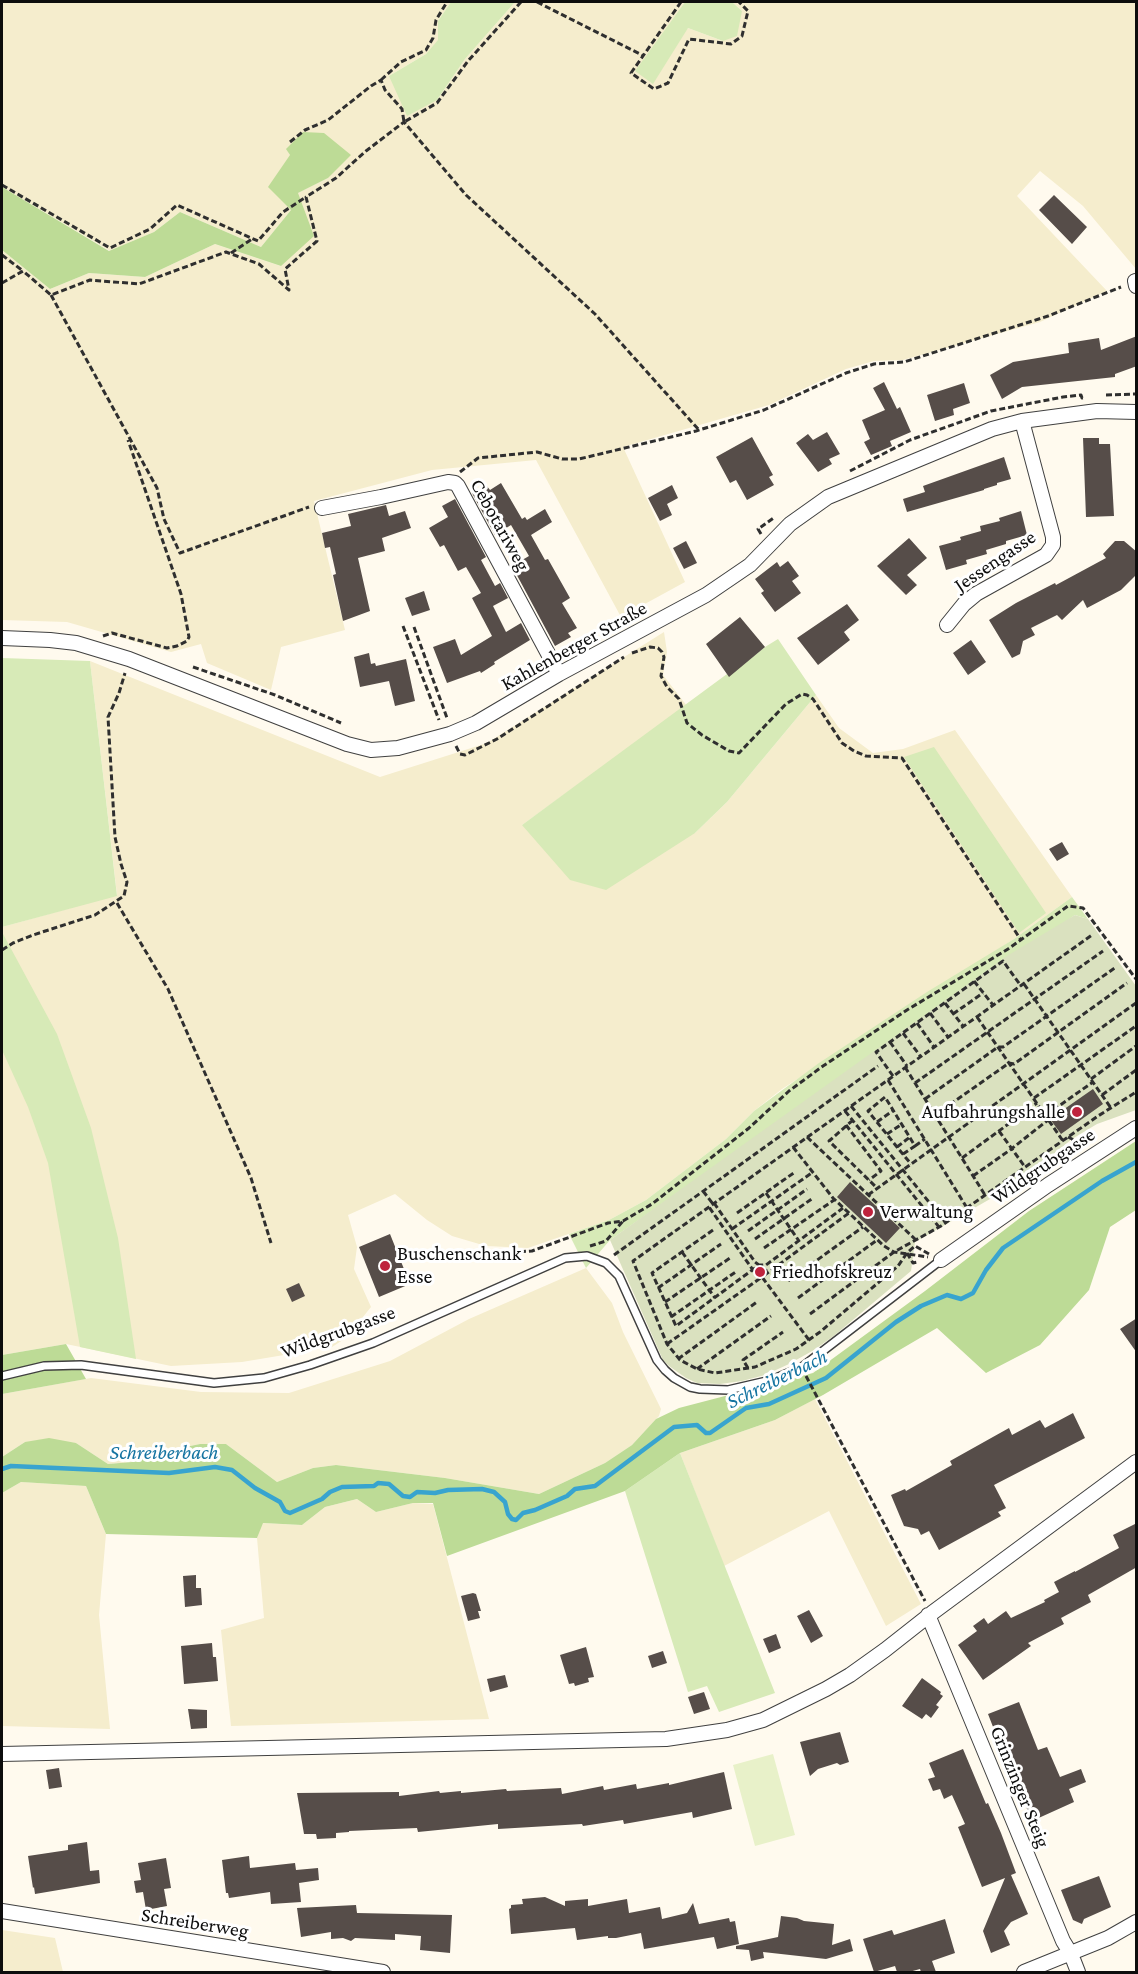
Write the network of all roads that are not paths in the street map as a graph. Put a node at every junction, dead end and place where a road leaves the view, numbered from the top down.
1 (1137, 412) edge
2 (1022, 421) junction
3 (322, 508) road end
4 (947, 625) dead end
5 (2, 638) edge
6 (559, 674) junction
7 (1137, 1128) edge
8 (941, 1260) joint
9 (2, 1376) edge
10 (1137, 1462) edge
11 (930, 1614) junction
12 (2, 1754) edge
13 (2, 1911) edge
14 (1137, 1922) edge
15 (1071, 1954) junction
16 (383, 1972) edge
17 (1024, 1972) edge
18 (1078, 1972) edge

1 - 2 street, Kahlenberger Straße
2 - 4 street, Jessengasse
2 - 6 street, Kahlenberger Straße
3 - 6 street, Cebotariweg
5 - 6 street, Kahlenberger Straße
7 - 8 street, Wildgrubgasse
8 - 9 lane, Wildgrubgasse
10 - 11 street
11 - 12 street
11 - 15 street, Grinzinger Steig
13 - 16 street, Schreiberweg
14 - 15 street
15 - 17 street
15 - 18 street, Grinzinger Steig

